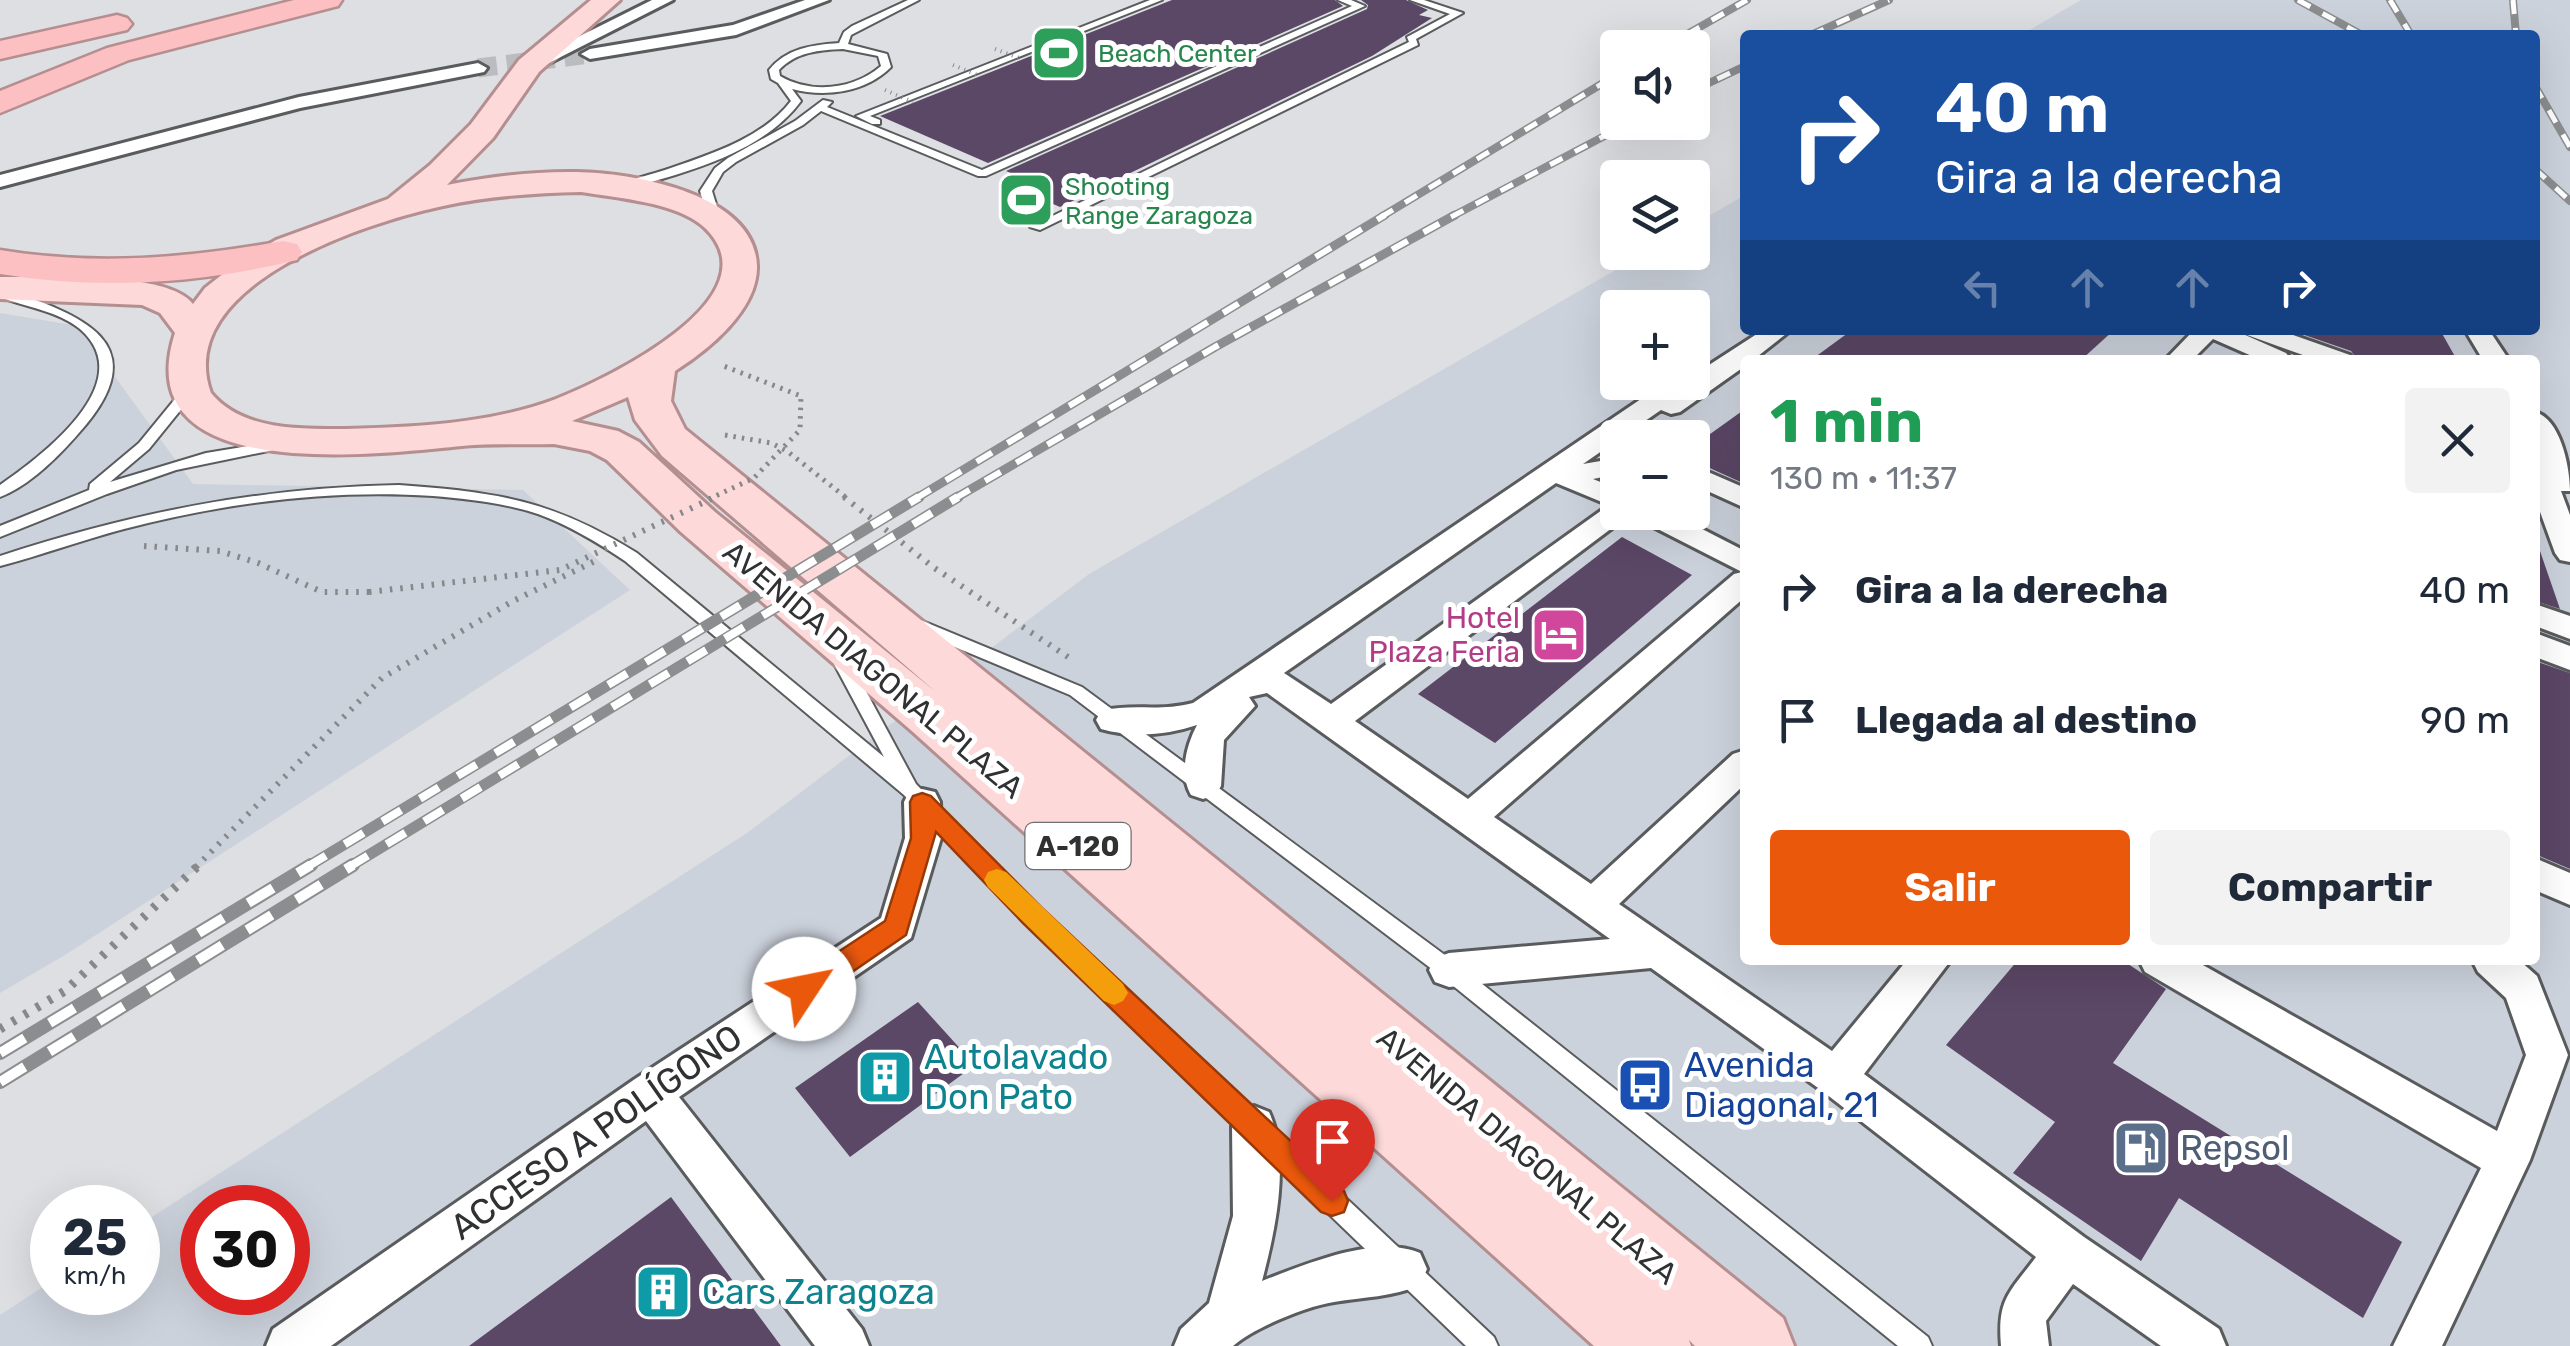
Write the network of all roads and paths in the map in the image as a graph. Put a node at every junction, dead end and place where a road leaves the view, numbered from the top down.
1 (227, 0) edge
2 (305, 0) edge
3 (328, 0) edge
4 (607, 0) edge
5 (665, 0) edge
6 (821, 0) edge
7 (914, 0) edge
8 (1158, 0) edge
9 (1342, 0) edge
10 (1414, 0) edge
11 (1034, 33) dead end
12 (1062, 43) dead end
13 (843, 46) junction
14 (994, 49) dead end
15 (0, 50) edge
16 (590, 54) tunnel mouth
17 (1022, 59) dead end
18 (952, 65) dead end
19 (529, 66) junction
20 (478, 68) tunnel mouth
21 (0, 70) edge
22 (980, 76) dead end
23 (782, 82) junction
24 (852, 85) junction
25 (884, 90) dead end
26 (913, 102) dead end
27 (0, 103) edge
28 (822, 108) junction
29 (482, 131) junction
30 (969, 169) junction
31 (0, 181) edge
32 (534, 183) junction
33 (625, 186) junction
34 (396, 207) junction
35 (723, 222) junction
36 (1036, 228) dead end
37 (282, 252) junction
38 (0, 262) edge
39 (0, 290) edge
40 (192, 329) junction
41 (1753, 335) edge
42 (1773, 335) edge
43 (2215, 335) edge
44 (2226, 335) edge
45 (2270, 335) edge
46 (1744, 355) edge
47 (2185, 355) edge
48 (2272, 355) edge
49 (2327, 355) edge
50 (1740, 357) edge
51 (1710, 364) edge
52 (721, 365) dead end
53 (656, 368) junction
54 (189, 391) junction
55 (1665, 400) edge
56 (1643, 420) edge
57 (1649, 420) edge
58 (716, 430) dead end
59 (468, 433) junction
60 (2540, 441) edge
61 (314, 442) junction
62 (2540, 443) edge
63 (1600, 453) edge
64 (1600, 455) edge
65 (1600, 470) edge
66 (1710, 476) edge
67 (1569, 477) junction
68 (1710, 480) edge
69 (1740, 485) edge
70 (1600, 491) edge
71 (0, 492) edge
72 (84, 496) junction
73 (1740, 497) edge
74 (2570, 498) edge
75 (1600, 525) edge
76 (1681, 530) edge
77 (0, 532) edge
78 (138, 546) dead end
79 (620, 550) junction
80 (2570, 554) edge
81 (0, 560) edge
82 (1740, 560) edge
83 (1740, 585) edge
84 (2540, 616) edge
85 (846, 617) junction
86 (2570, 628) edge
87 (2540, 646) edge
88 (2570, 659) edge
89 (1072, 660) dead end
90 (1261, 681) junction
91 (1114, 720) junction
92 (1330, 722) junction
93 (1740, 768) edge
94 (1203, 786) junction
95 (916, 796) junction
96 (1469, 818) junction
97 (2540, 875) edge
98 (2570, 890) edge
99 (1593, 905) junction
100 (1658, 951) junction
101 (1927, 965) edge
102 (2168, 965) edge
103 (2498, 965) edge
104 (1448, 970) junction
105 (0, 1029) edge
106 (1836, 1077) junction
107 (650, 1093) junction
108 (1254, 1126) junction
109 (2508, 1160) junction
110 (2068, 1252) junction
111 (1404, 1268) junction
112 (1213, 1331) edge
113 (290, 1346) edge
114 (845, 1346) edge
115 (1485, 1346) edge
116 (1652, 1346) edge
117 (1755, 1346) edge
118 (1919, 1346) edge
119 (2025, 1346) edge
120 (2202, 1346) edge
121 (2417, 1346) edge

1 - 15 highway
2 - 21 highway
3 - 27 highway
4 - 19 main road
5 - 19 street
6 - 16 street
7 - 13 lane
8 - 30 lane
9 - 30 lane
10 - 36 lane
11 - 12 path, bridge
13 - 23 lane
13 - 24 lane
14 - 17 path, bridge
18 - 22 path, bridge
19 - 29 main road
20 - 31 street
23 - 24 lane
23 - 33 lane
24 - 28 lane
25 - 26 path, bridge
28 - 30 lane
28 - 35 lane
29 - 32 main road
29 - 34 main road
32 - 33 main road
32 - 34 main road
33 - 35 main road
34 - 37 main road
35 - 53 main road
37 - 38 highway
37 - 40 main road
39 - 40 main road
39 - 71 lane
40 - 54 main road
41 - 51 street
42 - 46 street
43 - 47 street
44 - 48 street
45 - 49 street
50 - 57 street
52 - 78 path, bridge
53 - 59 main road
53 - 85 main road, AVENIDA DIAGONAL PLAZA / A-120
54 - 61 main road
54 - 72 lane
55 - 56 street
58 - 89 path
59 - 61 main road
59 - 85 main road, AVENIDA DIAGONAL PLAZA / A-120
60 - 74 street
61 - 72 lane
62 - 80 street
63 - 90 street
64 - 67 street
65 - 67 street
66 - 69 street
67 - 70 street
67 - 90 street
68 - 73 street
72 - 77 lane
75 - 92 street
76 - 82 street
79 - 81 lane
79 - 95 lane
79 - 105 path
83 - 96 street
84 - 86 street
85 - 91 lane
85 - 95 lane
85 - 116 main road, AVENIDA DIAGONAL PLAZA / A-120
85 - 117 main road, AVENIDA DIAGONAL PLAZA / A-120
87 - 88 street
90 - 91 street
90 - 92 street
90 - 94 street
91 - 94 lane
92 - 96 street
93 - 99 street
94 - 104 lane
95 - 107 street, ACCESO A POLÍGONO
95 - 108 lane
96 - 99 street
97 - 98 street
99 - 100 street
100 - 104 street
100 - 106 street
101 - 106 street
102 - 109 street
103 - 109 street
104 - 118 lane
106 - 110 street
107 - 113 street, ACCESO A POLÍGONO
107 - 114 street
108 - 111 lane
108 - 112 street
109 - 121 street
110 - 119 street
110 - 120 street
111 - 112 street
111 - 115 lane

